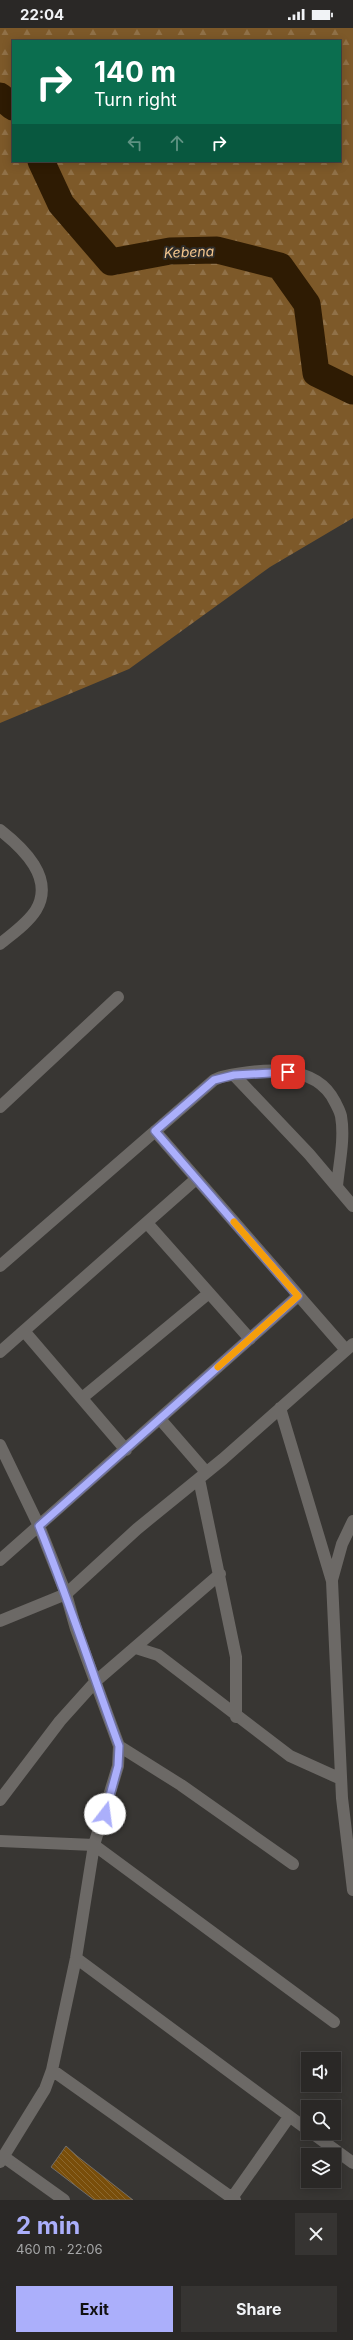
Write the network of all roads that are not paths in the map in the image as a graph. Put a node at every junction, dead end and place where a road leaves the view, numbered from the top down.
1 (0, 830) edge
2 (0, 944) edge
3 (118, 997) dead end
4 (234, 1075) junction
5 (0, 1107) edge
6 (155, 1131) junction
7 (196, 1179) junction
8 (337, 1186) junction
9 (353, 1206) edge
10 (147, 1222) junction
11 (0, 1266) edge
12 (209, 1293) junction
13 (298, 1296) junction
14 (24, 1331) junction
15 (250, 1339) junction
16 (349, 1347) edge
17 (0, 1352) edge
18 (82, 1398) junction
19 (280, 1408) junction
20 (160, 1419) junction
21 (0, 1445) edge
22 (126, 1450) junction
23 (203, 1476) junction
24 (353, 1521) edge
25 (39, 1526) junction
26 (0, 1560) edge
27 (220, 1574) junction
28 (332, 1581) junction
29 (66, 1594) junction
30 (0, 1621) edge
31 (136, 1648) junction
32 (96, 1681) junction
33 (236, 1717) junction
34 (119, 1746) junction
35 (341, 1779) junction
36 (0, 1800) edge
37 (0, 1841) edge
38 (94, 1846) junction
39 (293, 1864) dead end
40 (353, 1890) edge
41 (76, 1958) junction
42 (334, 2022) dead end
43 (52, 2070) junction
44 (289, 2117) junction
45 (301, 2125) edge
46 (322, 2140) edge
47 (2, 2159) edge
48 (353, 2163) edge
49 (233, 2199) edge
50 (64, 2200) edge

1 - 2 street
3 - 5 street
4 - 6 street
4 - 8 street
4 - 8 street
6 - 7 street
6 - 11 street
7 - 10 street
7 - 13 street
8 - 9 street
10 - 12 street
10 - 14 street
12 - 15 street
12 - 18 street
13 - 15 street
13 - 16 street
14 - 17 street
14 - 18 street
15 - 20 street
16 - 19 street
18 - 22 street
19 - 23 street
19 - 28 street
20 - 22 street
20 - 23 street
21 - 25 street
22 - 25 street
23 - 27 street
23 - 29 street
24 - 28 street
25 - 26 street
25 - 29 street
27 - 31 street
27 - 33 street
28 - 35 street
29 - 30 street
29 - 32 street
31 - 32 street
31 - 33 street
32 - 34 street
32 - 36 street
33 - 35 street
34 - 38 street
34 - 39 street
35 - 40 street
37 - 38 street
38 - 41 street
38 - 42 street
41 - 43 street
41 - 44 street
43 - 47 street
43 - 49 street
44 - 45 street
44 - 49 street
46 - 48 street
47 - 50 street

